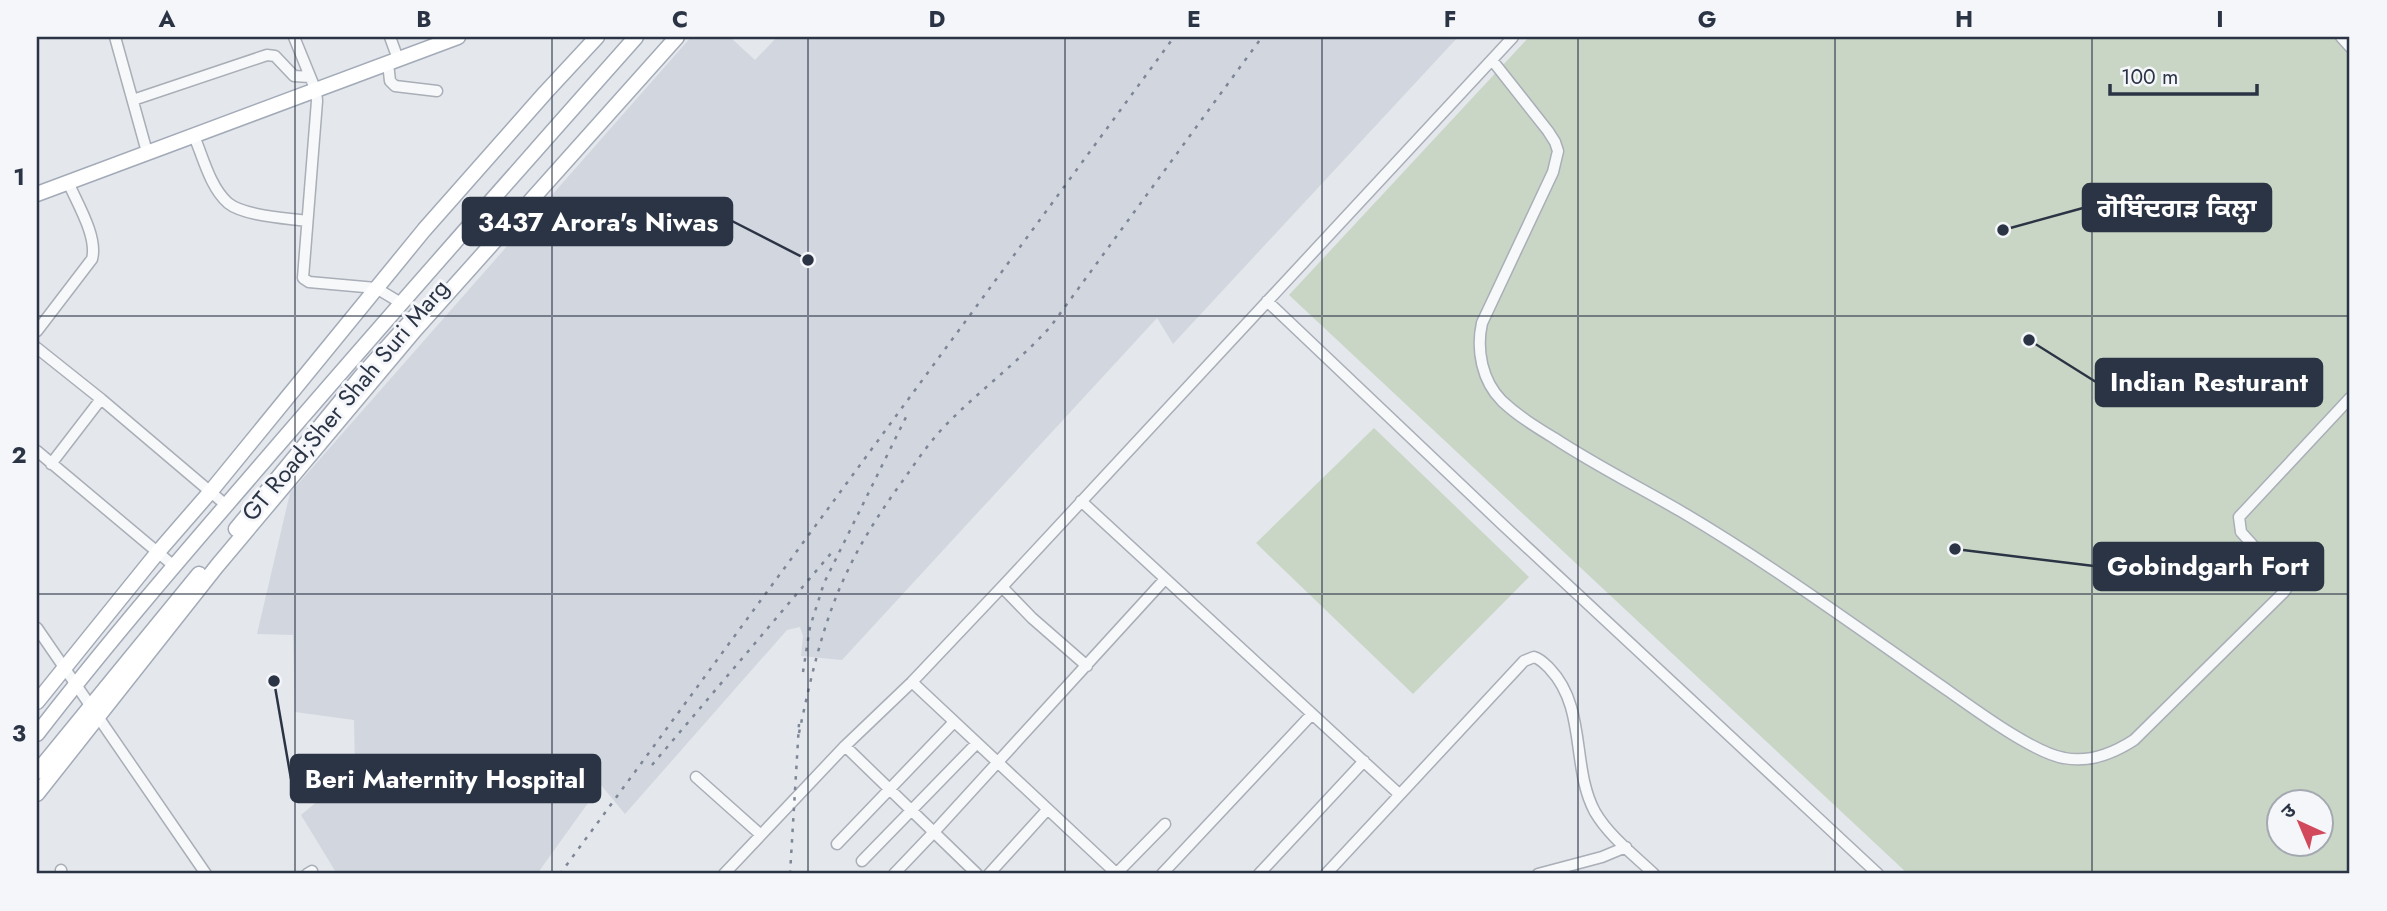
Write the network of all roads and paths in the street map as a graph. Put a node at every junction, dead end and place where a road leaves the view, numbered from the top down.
1 (115, 37) edge
2 (294, 37) edge
3 (390, 37) edge
4 (458, 37) edge
5 (597, 37) edge
6 (636, 37) edge
7 (665, 37) edge
8 (677, 37) edge
9 (1513, 37) edge
10 (2341, 37) edge
11 (2350, 47) edge
12 (1492, 60) junction
13 (393, 61) junction
14 (310, 77) junction
15 (316, 91) junction
16 (437, 91) dead end
17 (133, 100) junction
18 (194, 136) junction
19 (147, 152) junction
20 (68, 182) junction
21 (37, 194) edge
22 (307, 221) junction
23 (376, 288) junction
24 (1267, 300) junction
25 (401, 303) junction
26 (37, 331) edge
27 (37, 348) edge
28 (2350, 398) edge
29 (101, 399) junction
30 (37, 451) edge
31 (51, 464) junction
32 (211, 491) junction
33 (1081, 501) junction
34 (226, 505) junction
35 (158, 552) junction
36 (174, 566) junction
37 (1164, 579) junction
38 (1002, 587) junction
39 (37, 628) edge
40 (1087, 666) junction
41 (65, 667) junction
42 (912, 682) junction
43 (76, 683) junction
44 (37, 702) edge
45 (95, 711) junction
46 (1312, 714) junction
47 (954, 722) junction
48 (37, 734) edge
49 (976, 744) junction
50 (845, 746) junction
51 (1364, 761) junction
52 (997, 764) junction
53 (37, 772) edge
54 (696, 777) dead end
55 (889, 790) junction
56 (37, 794) edge
57 (1399, 794) junction
58 (912, 810) junction
59 (1047, 810) junction
60 (1165, 824) dead end
61 (934, 832) junction
62 (761, 835) junction
63 (837, 844) dead end
64 (1626, 847) junction
65 (862, 862) dead end
66 (206, 874) edge
67 (724, 874) edge
68 (894, 874) edge
69 (977, 874) edge
70 (989, 874) edge
71 (1117, 874) edge
72 (1162, 874) edge
73 (1259, 874) edge
74 (1325, 874) edge
75 (1538, 874) edge
76 (1654, 874) edge
77 (1878, 874) edge

1 - 17 street
2 - 14 street
3 - 13 street
4 - 13 main road
5 - 23 main road
6 - 25 main road, GT Road;Sher Shah Suri Marg
7 - 45 main road, GT Road;Sher Shah Suri Marg
8 - 45 main road
9 - 12 street
10 - 11 street
12 - 24 street
12 - 28 street
13 - 15 main road
13 - 16 street
14 - 15 street
14 - 17 street
15 - 18 main road
15 - 22 street
17 - 19 street
18 - 19 main road
18 - 22 street
19 - 20 main road
20 - 21 main road
20 - 26 street
22 - 23 street
23 - 25 street
23 - 32 main road
24 - 33 street
24 - 77 street
25 - 34 main road, GT Road;Sher Shah Suri Marg
27 - 29 street
29 - 31 street
29 - 32 street
30 - 31 street
31 - 35 street
32 - 34 street
32 - 35 main road
33 - 37 street
33 - 38 street
34 - 36 main road, GT Road;Sher Shah Suri Marg
35 - 36 street
35 - 41 main road
36 - 43 main road, GT Road;Sher Shah Suri Marg
37 - 40 street
37 - 46 street
38 - 40 street
38 - 42 street
39 - 41 street
40 - 52 street
41 - 43 street
41 - 44 main road
42 - 47 street
42 - 50 street
43 - 45 street
43 - 48 main road, GT Road;Sher Shah Suri Marg
45 - 53 main road, GT Road;Sher Shah Suri Marg
45 - 56 main road
45 - 66 street
46 - 51 street
46 - 72 street
47 - 49 street
47 - 55 street
49 - 52 street
49 - 58 street
50 - 55 street
50 - 62 street
51 - 57 street
51 - 73 street
52 - 59 street
52 - 61 street
54 - 62 street
55 - 58 street
55 - 63 street
57 - 64 street
57 - 74 street
58 - 61 street
58 - 65 street
59 - 70 street
59 - 71 street
60 - 71 street
61 - 68 street
61 - 69 street
62 - 67 street
64 - 75 street
64 - 76 street

